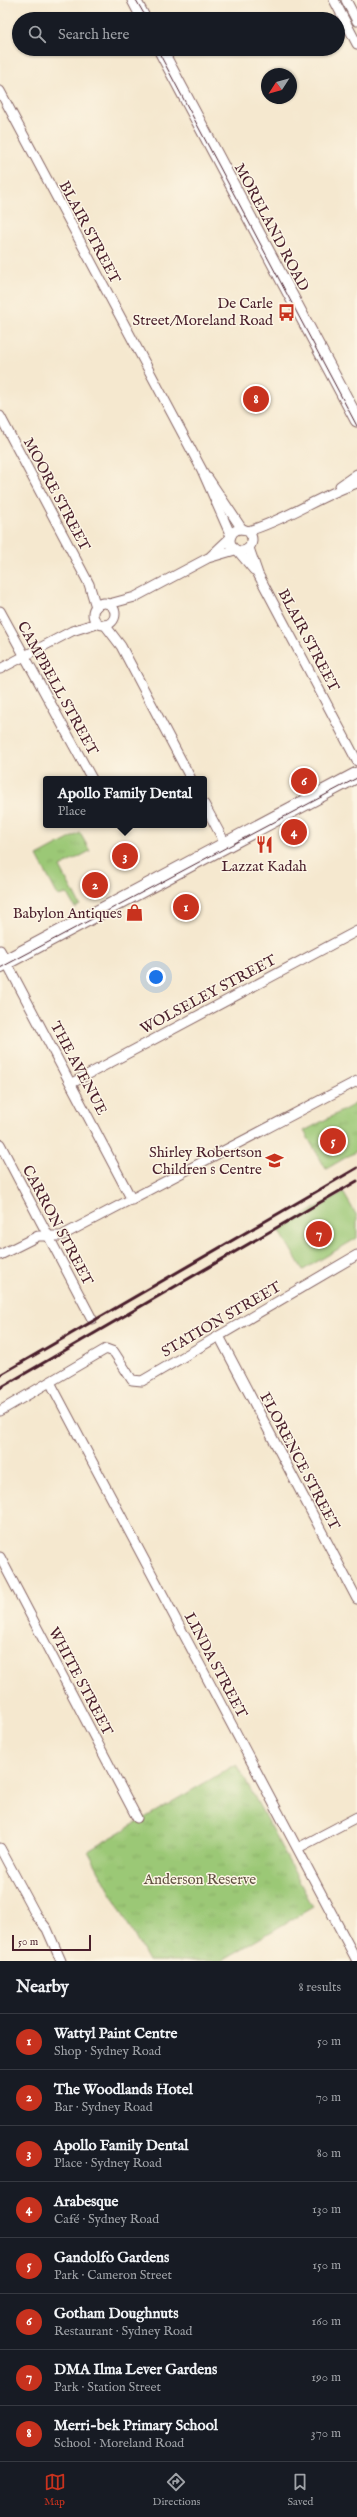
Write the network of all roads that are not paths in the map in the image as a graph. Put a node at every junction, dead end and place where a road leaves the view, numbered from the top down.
1 (134, 0) edge
2 (334, 0) edge
3 (346, 0) edge
4 (140, 12) edge
5 (340, 12) edge
6 (345, 21) edge
7 (357, 21) edge
8 (357, 44) edge
9 (164, 56) edge
10 (0, 91) edge
11 (0, 416) edge
12 (357, 420) edge
13 (202, 470) junction
14 (357, 474) edge
15 (357, 483) edge
16 (334, 491) junction
17 (270, 525) junction
18 (245, 530) junction
19 (230, 537) junction
20 (251, 544) junction
21 (237, 550) junction
22 (208, 558) junction
23 (258, 574) junction
24 (89, 584) junction
25 (135, 597) junction
26 (107, 604) junction
27 (95, 610) junction
28 (0, 611) edge
29 (108, 621) junction
30 (72, 631) junction
31 (25, 656) junction
32 (0, 670) edge
33 (357, 761) edge
34 (357, 775) edge
35 (90, 776) edge
36 (189, 776) edge
37 (207, 810) edge
38 (226, 845) junction
39 (357, 931) edge
40 (2, 959) edge
41 (357, 1081) edge
42 (72, 1083) junction
43 (0, 1144) edge
44 (132, 1200) junction
45 (48, 1237) junction
46 (0, 1255) edge
47 (357, 1255) edge
48 (92, 1319) dead end
49 (219, 1336) junction
50 (50, 1382) junction
51 (0, 1411) edge
52 (0, 1557) edge
53 (357, 1599) edge
54 (357, 1817) edge
55 (137, 1818) dead end
56 (0, 1848) edge
57 (298, 1848) junction
58 (354, 1960) edge
59 (61, 1961) edge

1 - 4 main road
2 - 5 street
3 - 7 street
6 - 8 street
9 - 12 main road, MORELAND ROAD
10 - 13 street, BLAIR STREET
11 - 24 street, MOORE STREET
13 - 18 street, BLAIR STREET
13 - 19 street, BLAIR STREET
14 - 16 street
15 - 16 street
16 - 17 street
17 - 18 street
17 - 20 street
18 - 19 street
18 - 20 street
19 - 21 street
19 - 22 street
20 - 21 street
20 - 23 street, BLAIR STREET
21 - 22 street
21 - 23 street, BLAIR STREET
22 - 25 street
23 - 33 street, BLAIR STREET
24 - 26 street, MOORE STREET
24 - 27 street, MOORE STREET
25 - 26 street
25 - 29 street
26 - 27 street
26 - 29 street, MOORE STREET
27 - 29 street, MOORE STREET
27 - 30 street
28 - 31 street, CAMPBELL STREET
29 - 30 street
29 - 36 street
30 - 31 street
31 - 32 street
31 - 35 street, CAMPBELL STREET
34 - 38 highway
37 - 38 street
38 - 40 highway
39 - 42 street, WOLSELEY STREET
40 - 42 street, THE AVENUE
41 - 44 street
42 - 44 street, THE AVENUE
43 - 45 street, CARRON STREET
44 - 45 street
45 - 46 street
45 - 48 street, CARRON STREET
47 - 49 street, STATION STREET
49 - 50 street, STATION STREET
49 - 53 street, FLORENCE STREET
50 - 51 street
50 - 57 street, LINDA STREET
52 - 55 street, WHITE STREET
54 - 57 street
56 - 59 street
57 - 58 street, LINDA STREET

